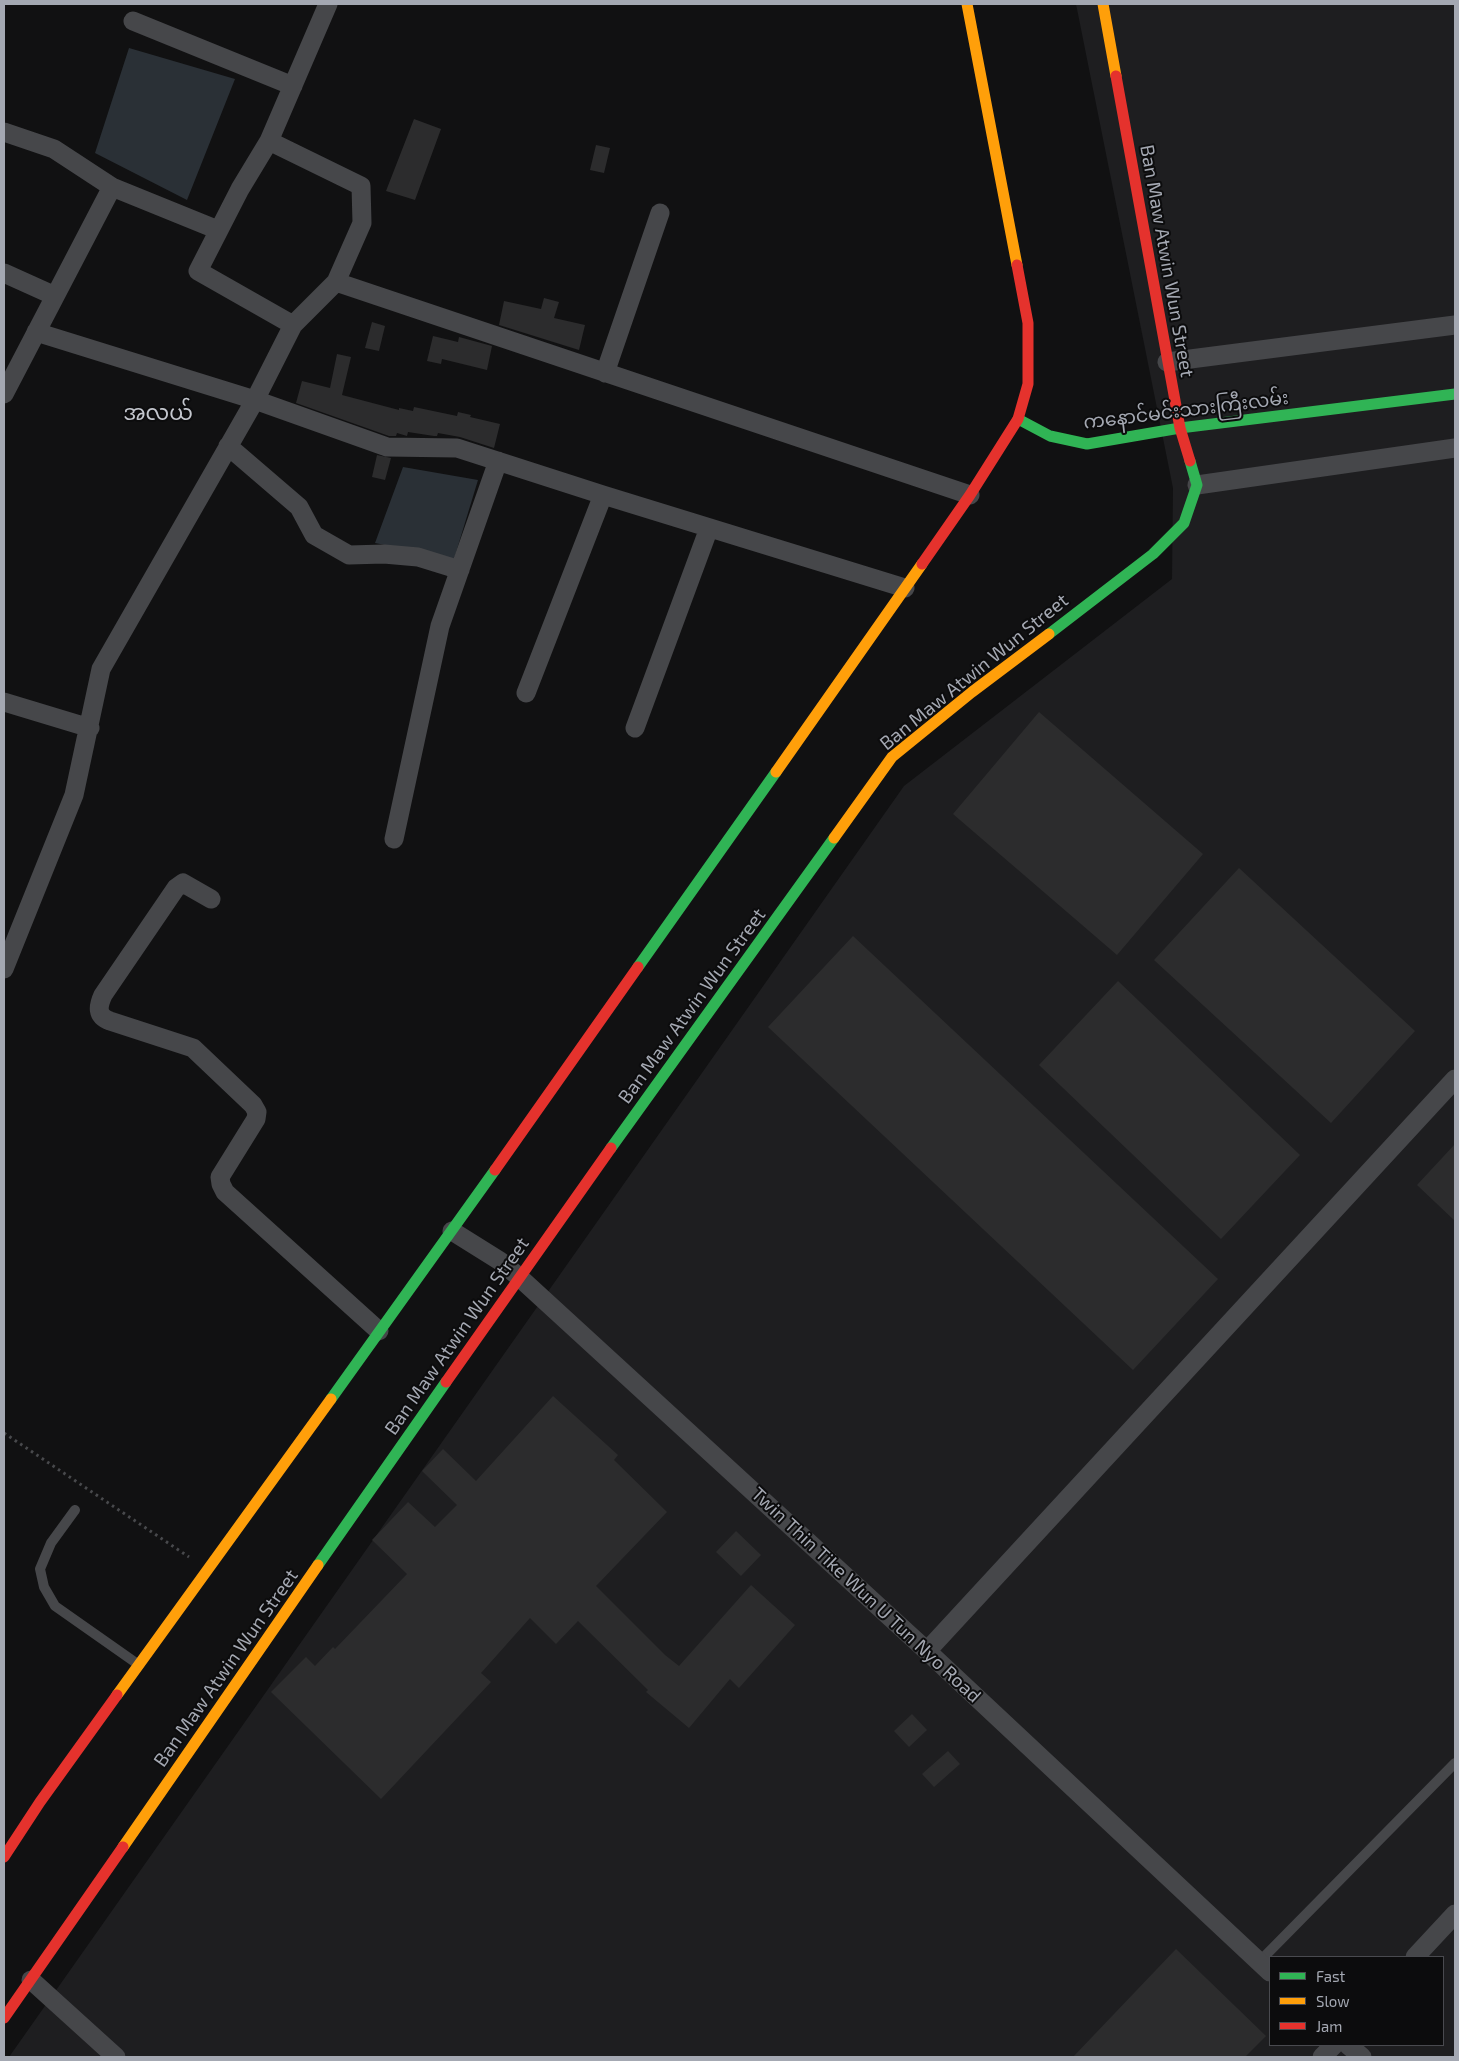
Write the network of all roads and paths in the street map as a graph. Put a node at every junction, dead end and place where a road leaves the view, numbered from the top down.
1 (328, 4) edge
2 (968, 4) edge
3 (1103, 4) edge
4 (133, 22) dead end
5 (293, 86) junction
6 (4, 132) edge
7 (269, 141) junction
8 (112, 187) junction
9 (660, 213) dead end
10 (218, 230) junction
11 (4, 273) edge
12 (336, 282) junction
13 (55, 296) junction
14 (293, 325) junction
15 (1455, 325) edge
16 (36, 332) junction
17 (1167, 362) junction
18 (604, 373) junction
19 (4, 394) edge
20 (1455, 394) edge
21 (255, 400) junction
22 (1018, 419) junction
23 (1180, 428) junction
24 (228, 446) junction
25 (1455, 448) edge
26 (498, 462) junction
27 (1197, 485) junction
28 (603, 496) junction
29 (970, 496) junction
30 (709, 528) junction
31 (460, 570) junction
32 (906, 588) junction
33 (526, 693) dead end
34 (4, 702) edge
35 (90, 728) junction
36 (635, 728) dead end
37 (394, 839) dead end
38 (211, 899) dead end
39 (4, 969) edge
40 (1455, 1079) edge
41 (452, 1231) junction
42 (520, 1277) junction
43 (379, 1331) junction
44 (4, 1433) edge
45 (74, 1510) dead end
46 (208, 1570) junction
47 (927, 1651) junction
48 (140, 1665) junction
49 (1455, 1763) edge
50 (4, 1857) edge
51 (1455, 1914) edge
52 (1275, 1956) edge
53 (1416, 1956) edge
54 (1265, 1967) edge
55 (31, 1980) junction
56 (4, 2018) edge
57 (1333, 2046) edge
58 (1349, 2046) edge
59 (116, 2057) edge
60 (1322, 2057) edge
61 (1362, 2057) edge

1 - 5 street
2 - 22 main road
3 - 17 main road, Ban Maw Atwin Wun Street
4 - 5 street
5 - 7 street
6 - 8 street
7 - 10 street
7 - 12 street
8 - 10 street
8 - 13 street
9 - 18 street
10 - 14 street
11 - 13 street
12 - 14 street
12 - 18 street
13 - 16 street
14 - 21 street
15 - 17 street
16 - 19 street
16 - 21 street
17 - 23 main road, Ban Maw Atwin Wun Street
18 - 29 street
20 - 23 main road, ကနောင်မင်းသားကြီးလမ်း
21 - 24 street
21 - 26 street
22 - 23 main road, ကနောင်မင်းသားကြီးလမ်း
22 - 29 main road
23 - 27 main road, Ban Maw Atwin Wun Street
24 - 31 street
24 - 35 street
25 - 27 street
26 - 28 street
26 - 31 street
27 - 42 main road, Ban Maw Atwin Wun Street
28 - 30 street
28 - 33 street
29 - 32 main road
30 - 32 street
30 - 36 street
31 - 37 street
32 - 41 main road
34 - 35 street
35 - 39 street
38 - 43 street
40 - 47 street
41 - 42 street, Twin Thin Tike Wun U Tun Nyo Road
41 - 43 main road
42 - 47 street, Twin Thin Tike Wun U Tun Nyo Road
42 - 55 main road, Ban Maw Atwin Wun Street
43 - 46 main road
44 - 46 path
45 - 48 lane
46 - 48 main road
47 - 54 street, Twin Thin Tike Wun U Tun Nyo Road
48 - 50 main road
49 - 52 lane
51 - 53 street
55 - 56 main road, Ban Maw Atwin Wun Street
55 - 59 street
57 - 60 street
58 - 61 street

